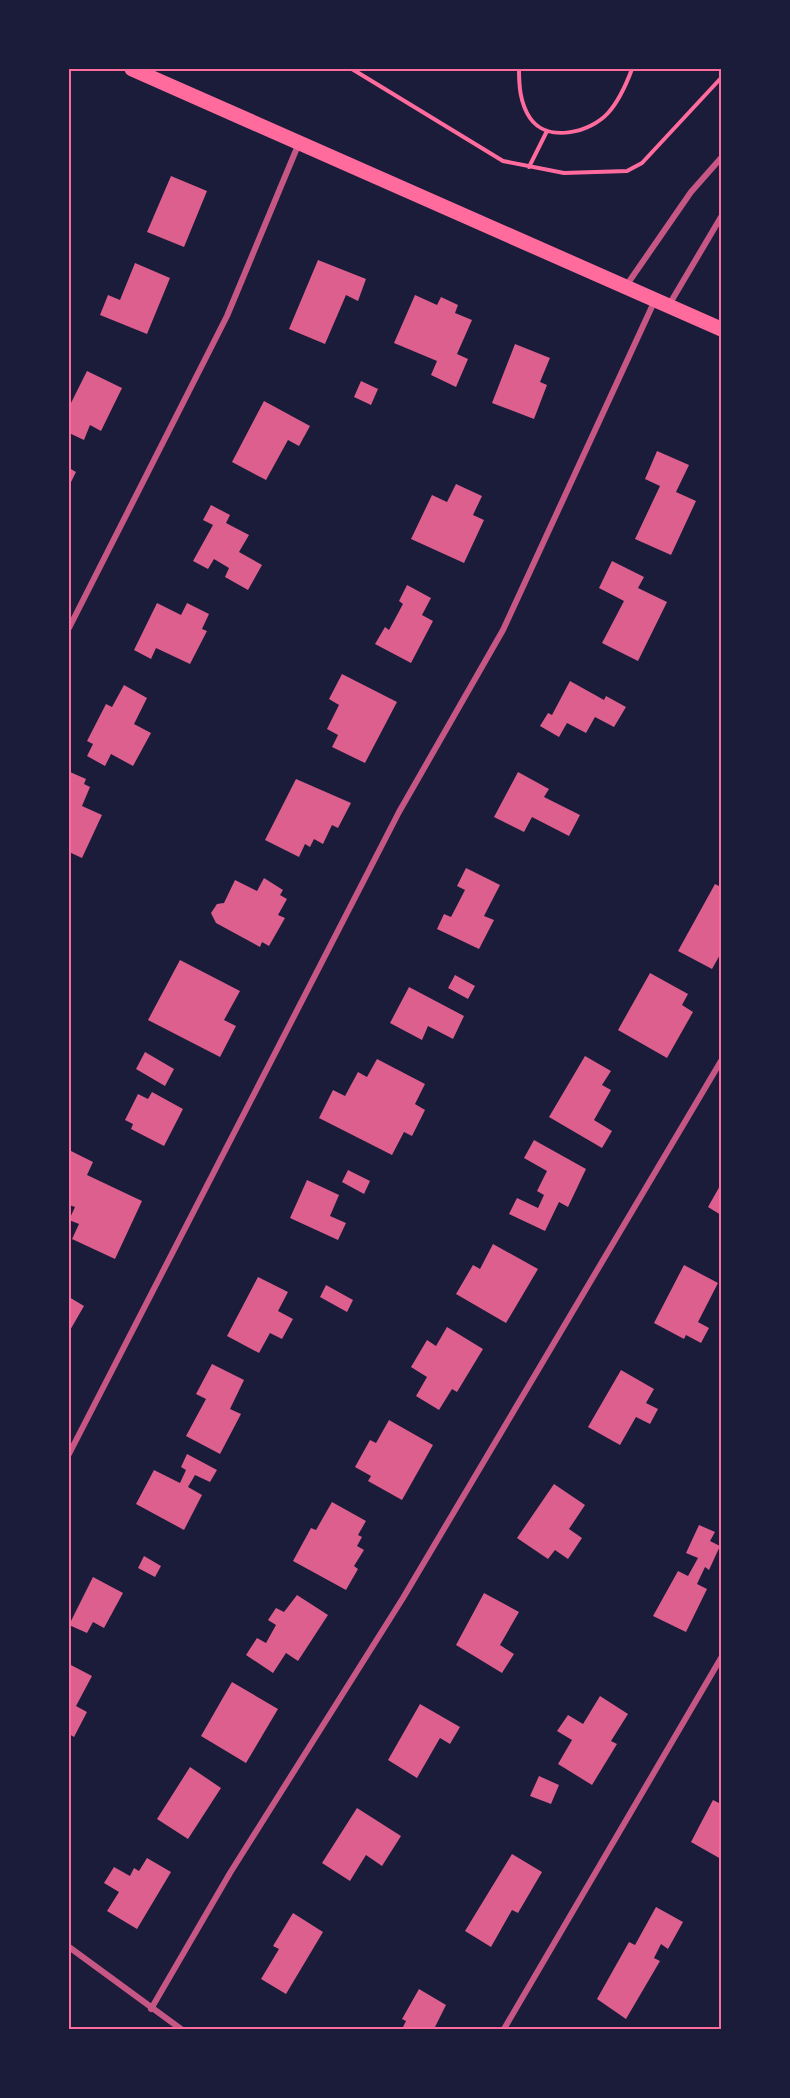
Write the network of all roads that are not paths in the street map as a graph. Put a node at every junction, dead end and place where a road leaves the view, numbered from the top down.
1 (132, 69) edge
2 (299, 143) junction
3 (721, 158) edge
4 (721, 217) edge
5 (626, 286) junction
6 (662, 303) junction
7 (721, 329) edge
8 (69, 628) edge
9 (721, 1061) edge
10 (69, 1454) edge
11 (721, 1658) edge
12 (69, 1947) edge
13 (151, 2009) junction
14 (182, 2029) edge
15 (504, 2029) edge

1 - 2 main road
2 - 5 main road
2 - 8 street
3 - 5 street
4 - 6 street
5 - 6 main road
6 - 7 main road
6 - 10 street
9 - 13 street
11 - 15 street
12 - 13 street
13 - 14 street

